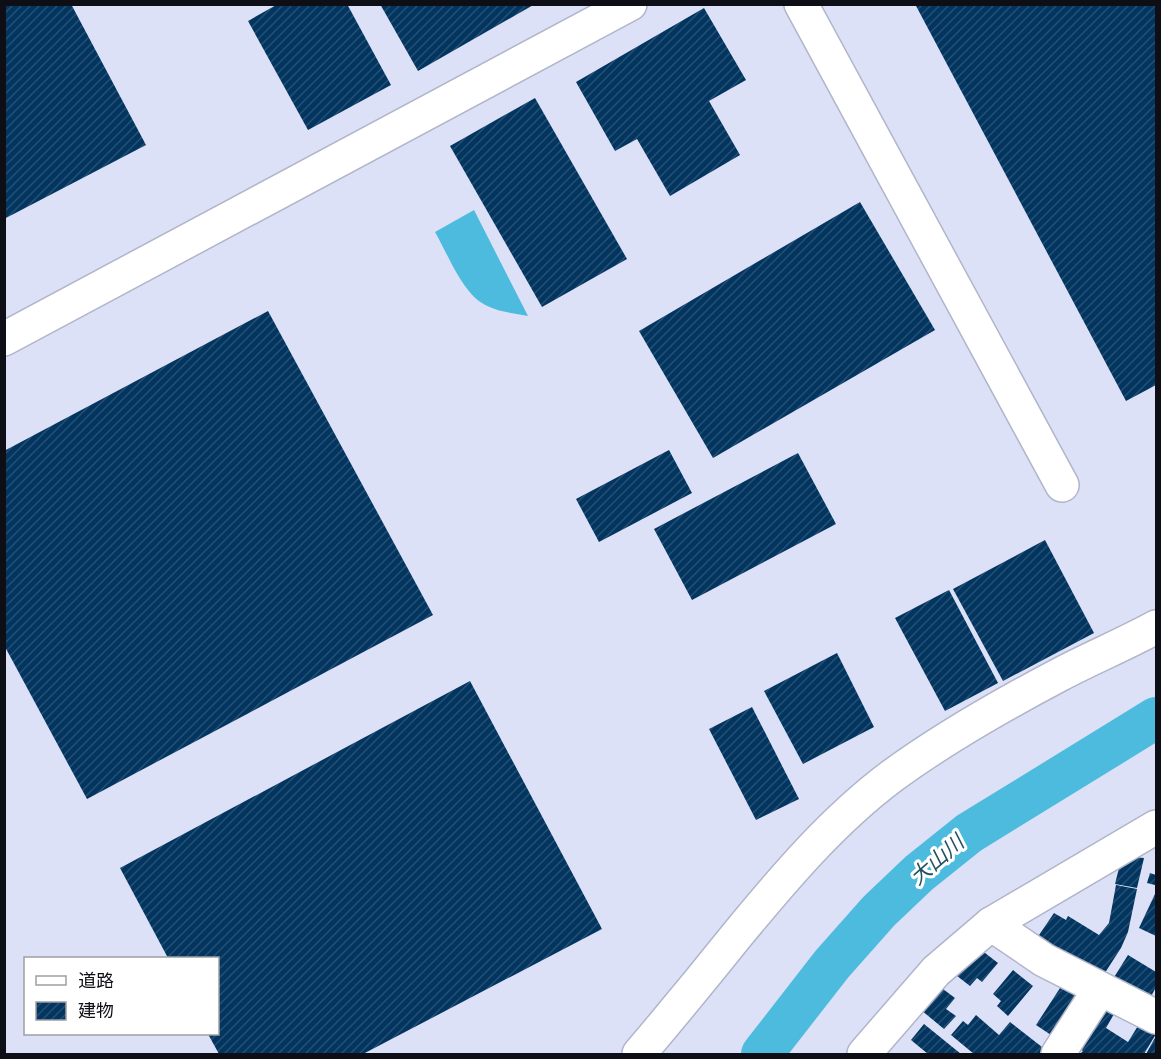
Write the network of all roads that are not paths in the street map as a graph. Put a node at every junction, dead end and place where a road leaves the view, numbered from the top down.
1 (630, 4) edge
2 (801, 4) edge
3 (4, 339) edge
4 (1062, 484) dead end
5 (1156, 627) edge
6 (1156, 827) edge
7 (990, 924) junction
8 (1100, 989) junction
9 (1156, 1017) edge
10 (639, 1054) edge
11 (864, 1054) edge
12 (1058, 1054) edge

1 - 3 street
2 - 4 street
5 - 10 street
6 - 7 street
7 - 8 street
7 - 11 street
8 - 9 street
8 - 12 street

